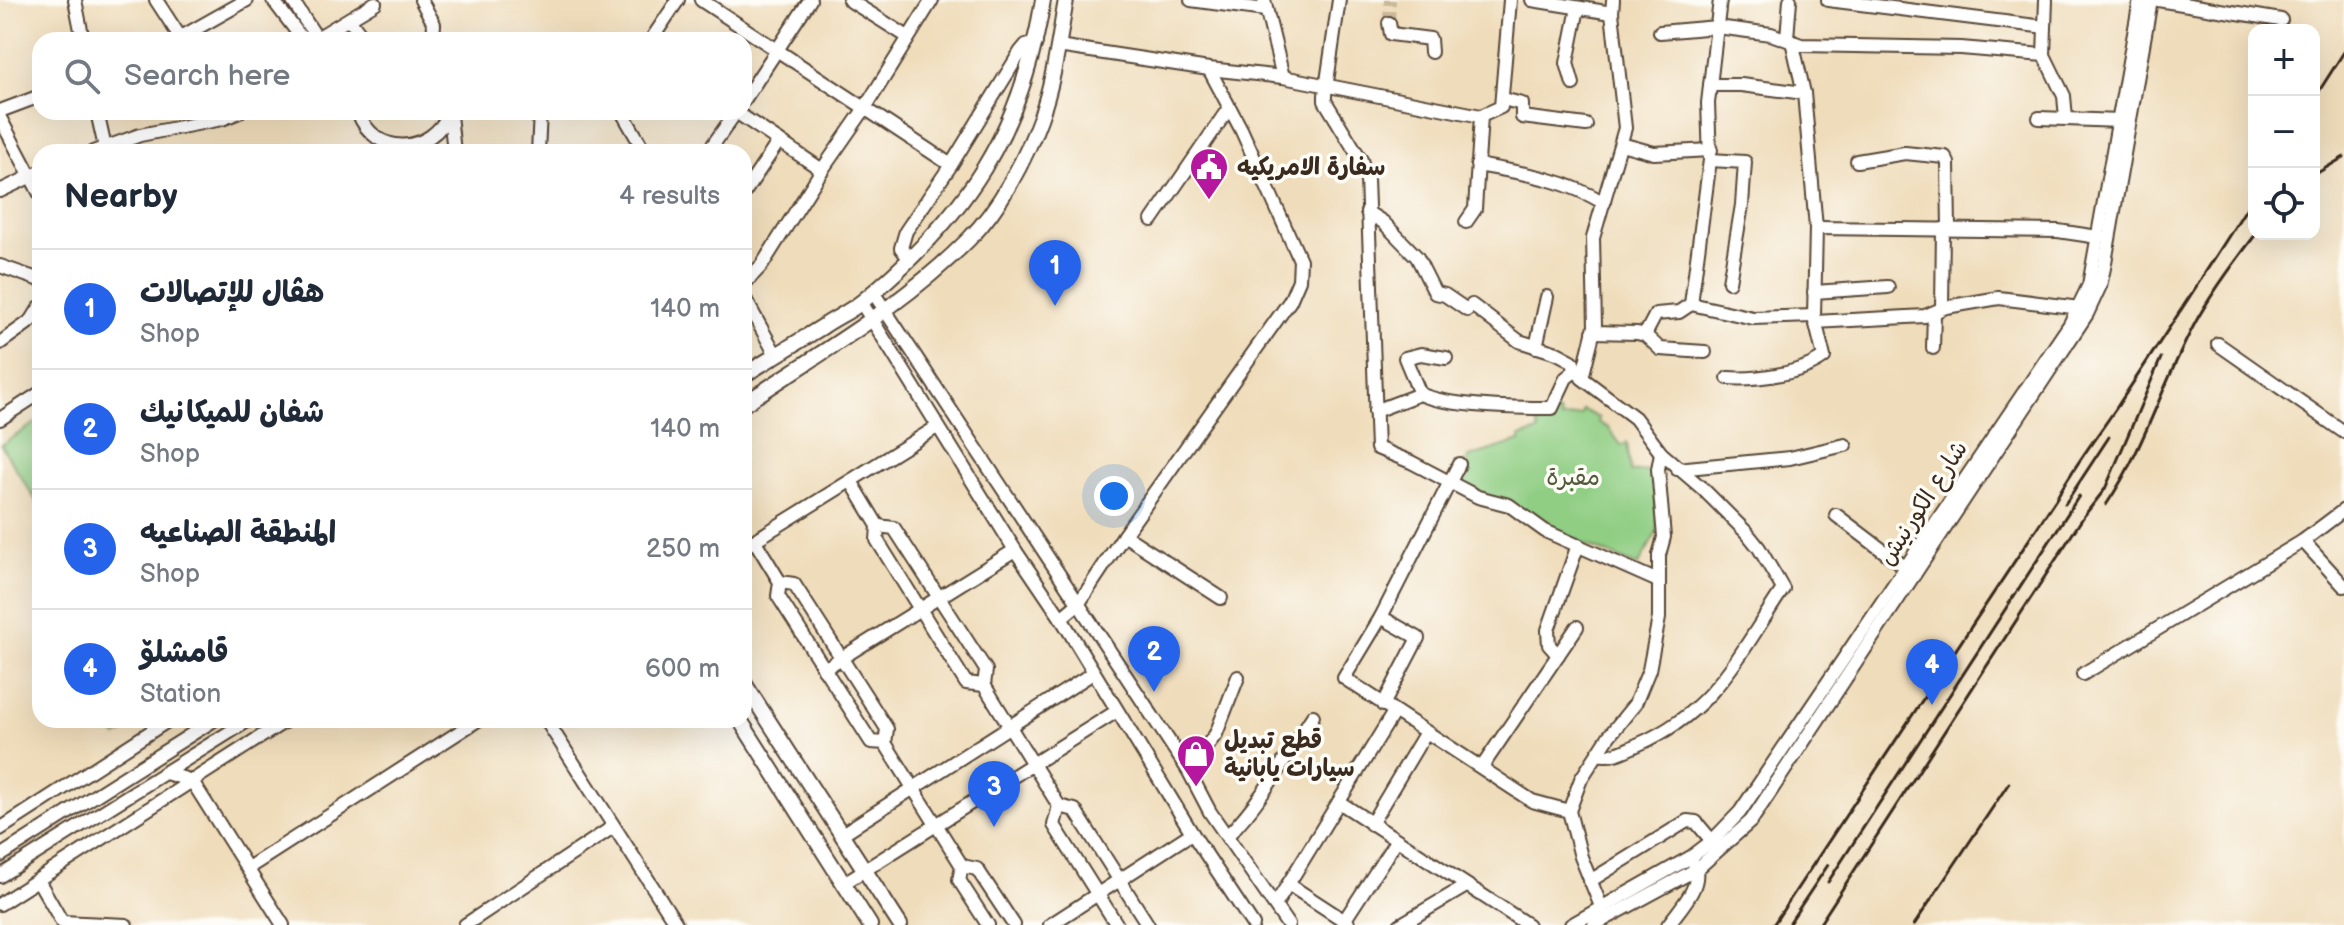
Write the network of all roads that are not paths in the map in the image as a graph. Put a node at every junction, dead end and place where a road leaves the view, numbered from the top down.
1 (75, 0) edge
2 (156, 0) edge
3 (247, 0) edge
4 (273, 0) edge
5 (292, 0) edge
6 (421, 0) edge
7 (678, 0) edge
8 (701, 0) edge
9 (810, 0) edge
10 (849, 0) edge
11 (932, 0) edge
12 (1043, 0) edge
13 (1066, 0) edge
14 (1191, 0) edge
15 (1339, 0) edge
16 (1510, 0) edge
17 (1532, 0) edge
18 (1720, 0) edge
19 (1790, 0) edge
20 (1828, 0) edge
21 (2046, 0) edge
22 (2140, 0) edge
23 (2151, 0) edge
24 (2158, 0) edge
25 (375, 3) dead end
26 (866, 4) edge
27 (1264, 5) edge
28 (1612, 6) edge
29 (1578, 8) junction
30 (349, 19) junction
31 (2281, 20) dead end
32 (1389, 23) dead end
33 (1717, 27) junction
34 (2045, 27) junction
35 (81, 32) edge
36 (176, 32) edge
37 (192, 32) edge
38 (297, 32) edge
39 (313, 32) edge
40 (328, 32) edge
41 (359, 32) edge
42 (434, 32) edge
43 (656, 32) edge
44 (750, 32) edge
45 (1660, 32) dead end
46 (752, 34) edge
47 (908, 37) junction
48 (1790, 39) junction
49 (1036, 43) junction
50 (1058, 46) junction
51 (777, 50) junction
52 (1431, 52) dead end
53 (2044, 55) junction
54 (1209, 69) junction
55 (1283, 77) junction
56 (1573, 84) dead end
57 (1710, 85) junction
58 (1327, 87) junction
59 (752, 88) edge
60 (1804, 93) junction
61 (32, 99) edge
62 (1503, 99) junction
63 (865, 108) junction
64 (1229, 108) junction
65 (0, 111) edge
66 (1481, 116) junction
67 (0, 118) edge
68 (2039, 118) dead end
69 (2066, 118) junction
70 (98, 120) edge
71 (204, 120) edge
72 (361, 120) edge
73 (447, 120) edge
74 (451, 120) edge
75 (541, 120) edge
76 (627, 120) edge
77 (730, 120) edge
78 (748, 120) edge
79 (2120, 121) junction
80 (1586, 125) dead end
81 (370, 133) junction
82 (779, 141) junction
83 (100, 144) edge
84 (118, 144) edge
85 (376, 144) edge
86 (393, 144) edge
87 (414, 144) edge
88 (453, 144) edge
89 (539, 144) edge
90 (640, 144) edge
91 (714, 144) edge
92 (1621, 144) junction
93 (1711, 155) junction
94 (1857, 161) dead end
95 (951, 165) junction
96 (1477, 165) junction
97 (32, 168) edge
98 (822, 170) junction
99 (32, 176) edge
100 (752, 181) edge
101 (0, 191) edge
102 (2111, 191) junction
103 (1604, 203) junction
104 (1367, 212) junction
105 (1152, 220) dead end
106 (1466, 222) dead end
107 (1816, 228) junction
108 (1946, 229) junction
109 (2098, 237) junction
110 (910, 260) junction
111 (0, 266) edge
112 (752, 276) edge
113 (32, 277) edge
114 (1729, 282) dead end
115 (1888, 287) dead end
116 (873, 292) junction
117 (1814, 292) junction
118 (1547, 297) dead end
119 (861, 302) junction
120 (1691, 304) junction
121 (2080, 308) junction
122 (888, 310) junction
123 (1938, 311) junction
124 (752, 312) edge
125 (1815, 319) junction
126 (32, 320) edge
127 (871, 320) junction
128 (1593, 332) junction
129 (1645, 335) junction
130 (0, 343) edge
131 (2218, 344) dead end
132 (1536, 347) junction
133 (1933, 348) dead end
134 (1705, 352) dead end
135 (776, 355) junction
136 (1446, 358) dead end
137 (752, 370) edge
138 (1580, 370) junction
139 (1728, 378) dead end
140 (1420, 394) junction
141 (32, 397) edge
142 (752, 399) edge
143 (1375, 411) junction
144 (1, 414) edge
145 (937, 427) junction
146 (2344, 432) edge
147 (1845, 445) dead end
148 (1661, 453) junction
149 (1459, 464) dead end
150 (1677, 469) junction
151 (851, 481) junction
152 (1450, 484) junction
153 (2344, 510) edge
154 (1836, 515) dead end
155 (878, 526) junction
156 (1124, 535) junction
157 (2303, 541) junction
158 (752, 543) edge
159 (1578, 545) junction
160 (752, 547) edge
161 (1015, 550) junction
162 (1906, 568) junction
163 (1658, 581) junction
164 (780, 582) junction
165 (2344, 586) edge
166 (940, 597) junction
167 (1221, 598) dead end
168 (1079, 603) junction
169 (920, 610) junction
170 (1381, 617) junction
171 (1061, 618) junction
172 (1577, 627) dead end
173 (1558, 655) junction
174 (842, 658) junction
175 (824, 669) junction
176 (1093, 673) junction
177 (2083, 674) dead end
178 (1238, 677) dead end
179 (984, 685) junction
180 (752, 695) edge
181 (1388, 708) junction
182 (1117, 711) junction
183 (1313, 716) dead end
184 (1010, 727) junction
185 (156, 728) edge
186 (160, 728) edge
187 (168, 728) edge
188 (201, 728) edge
189 (237, 728) edge
190 (275, 728) edge
191 (466, 728) edge
192 (551, 728) edge
193 (745, 728) edge
194 (1426, 732) junction
195 (188, 736) junction
196 (885, 743) junction
197 (198, 753) junction
198 (1598, 754) junction
199 (154, 758) junction
200 (1033, 764) junction
201 (1482, 767) junction
202 (1188, 770) junction
203 (166, 773) junction
204 (192, 781) junction
205 (913, 788) junction
206 (1339, 802) junction
207 (1059, 806) junction
208 (1569, 811) junction
209 (1371, 824) junction
210 (936, 825) junction
211 (613, 827) junction
212 (0, 829) edge
213 (1192, 833) junction
214 (842, 834) junction
215 (1227, 836) junction
216 (1396, 841) junction
217 (1712, 841) junction
218 (0, 856) edge
219 (1694, 863) junction
220 (962, 866) junction
221 (248, 868) junction
222 (864, 870) junction
223 (0, 876) edge
224 (38, 880) junction
225 (1119, 880) junction
226 (1590, 881) junction
227 (844, 883) junction
228 (1288, 884) junction
229 (1466, 886) junction
230 (1098, 894) junction
231 (0, 904) edge
232 (1276, 904) junction
233 (1602, 909) junction
234 (62, 923) edge
235 (1348, 923) edge
236 (1520, 923) edge
237 (126, 925) edge
238 (283, 925) edge
239 (465, 925) edge
240 (677, 925) edge
241 (870, 925) edge
242 (900, 925) edge
243 (988, 925) edge
244 (1014, 925) edge
245 (1050, 925) edge
246 (1117, 925) edge
247 (1148, 925) edge
248 (1253, 925) edge
249 (1288, 925) edge
250 (1400, 925) edge
251 (1571, 925) edge
252 (1594, 925) edge
253 (1668, 925) edge

1 - 35 street
2 - 36 street
3 - 37 street
4 - 38 street
5 - 39 street
6 - 42 street
7 - 43 street
8 - 44 street
9 - 51 street
10 - 26 street
11 - 47 street
12 - 49 main road
13 - 50 main road
14 - 27 street
15 - 58 street
16 - 62 street
17 - 29 street
18 - 33 street
19 - 48 street
20 - 34 street
21 - 34 street
22 - 79 street, شارع الكورنيش
23 - 102 street, شارع الكورنيش
24 - 31 street
25 - 30 street
26 - 47 street
27 - 55 street
28 - 29 street
28 - 92 street
29 - 56 street
30 - 40 street
30 - 41 street
32 - 52 street
33 - 45 street
33 - 48 street
33 - 57 street
34 - 53 street
46 - 51 street
47 - 63 street
48 - 53 street
48 - 60 street
49 - 50 main road
49 - 95 street
49 - 110 main road
50 - 54 street
50 - 122 main road
51 - 59 street
51 - 63 street
53 - 69 street
54 - 55 street
54 - 64 street
55 - 58 street
57 - 60 street
57 - 93 street
58 - 66 street
58 - 104 street
60 - 107 street
61 - 65 street
62 - 66 street
62 - 80 street
63 - 95 street
63 - 98 street
64 - 105 street
64 - 156 street
66 - 96 street
67 - 97 street
68 - 69 street
69 - 79 street
70 - 83 street
71 - 84 street
72 - 81 street
73 - 87 street
74 - 88 street
75 - 89 street
76 - 90 street
77 - 91 street
78 - 82 street
79 - 102 street, شارع الكورنيش
81 - 85 street
81 - 86 street
82 - 98 street
82 - 100 street
92 - 93 street
92 - 103 street
93 - 114 street
93 - 120 street
94 - 108 street
95 - 110 street
96 - 103 street
96 - 106 street
98 - 112 street
99 - 101 street
102 - 109 street, شارع الكورنيش
102 - 219 street, شارع الكورنيش
103 - 128 street
104 - 132 street
104 - 143 street
107 - 108 street
107 - 117 street
108 - 109 street
108 - 123 street
109 - 121 street, شارع الكورنيش
110 - 116 main road
111 - 113 street
115 - 117 street
116 - 119 main road
116 - 122 street
117 - 125 street
118 - 132 street
119 - 127 street
119 - 135 main road
120 - 125 street
120 - 129 street
121 - 123 street
121 - 162 street, شارع الكورنيش
122 - 127 main road
122 - 168 street
123 - 125 street
123 - 133 street
124 - 135 street
125 - 139 street
126 - 130 street
127 - 142 main road
127 - 145 street
128 - 129 street
128 - 138 street
129 - 134 street
131 - 146 street
132 - 138 street
135 - 137 main road
136 - 140 street
138 - 140 street
138 - 148 street
140 - 143 street
141 - 144 street
143 - 152 street
145 - 151 street
145 - 161 street
147 - 150 street
148 - 150 street
148 - 163 street
149 - 152 street
150 - 198 street
151 - 155 street
151 - 158 street
152 - 159 street
152 - 170 street
153 - 157 street
154 - 162 street
155 - 166 street
155 - 169 street
156 - 167 street
156 - 168 street
157 - 165 street
157 - 177 street
159 - 163 street
159 - 173 street
160 - 164 street
161 - 166 street
161 - 171 street
162 - 217 street, شارع الكورنيش
163 - 198 street
164 - 174 street
164 - 175 street
166 - 169 street
166 - 179 street
168 - 171 street
168 - 202 street
169 - 174 street
169 - 179 street
170 - 181 street
170 - 181 street
171 - 176 street
172 - 173 street
173 - 201 street
174 - 175 street
174 - 196 street
175 - 196 street
176 - 182 street
176 - 184 street
178 - 202 street
179 - 184 street
180 - 214 main road
181 - 194 street
181 - 206 street
182 - 200 street
182 - 213 street
183 - 215 street
184 - 200 street
184 - 205 street
185 - 212 street
186 - 199 street
187 - 195 street
188 - 195 street
189 - 197 street
190 - 204 street
191 - 221 street
192 - 211 street
193 - 227 main road
194 - 201 street
194 - 209 street
195 - 199 street
196 - 205 street
197 - 203 street
197 - 204 street
198 - 208 street
199 - 218 street
200 - 207 street
200 - 210 street
201 - 208 street
202 - 215 street
203 - 204 street
203 - 223 street
204 - 221 street
204 - 224 street
205 - 210 street
205 - 214 street
206 - 209 street
206 - 228 street
207 - 225 street
207 - 230 street
208 - 226 street
209 - 216 street
210 - 220 street
210 - 222 street
211 - 239 street
211 - 240 street
213 - 225 street
213 - 248 street
214 - 222 main road
215 - 232 street
216 - 229 street
216 - 235 street
217 - 219 street, شارع الكورنيش
217 - 226 street
219 - 233 street, شارع الكورنيش
219 - 252 street, شارع الكورنيش
219 - 253 street
220 - 243 street
220 - 244 street
221 - 238 street
222 - 227 street
222 - 242 main road
224 - 231 street
224 - 234 street
225 - 230 street
225 - 247 street
226 - 233 street
227 - 241 main road
228 - 232 street
228 - 235 street
229 - 236 street
229 - 250 street
230 - 245 street
230 - 246 street
232 - 249 street
233 - 251 street, شارع الكورنيش
234 - 237 street

